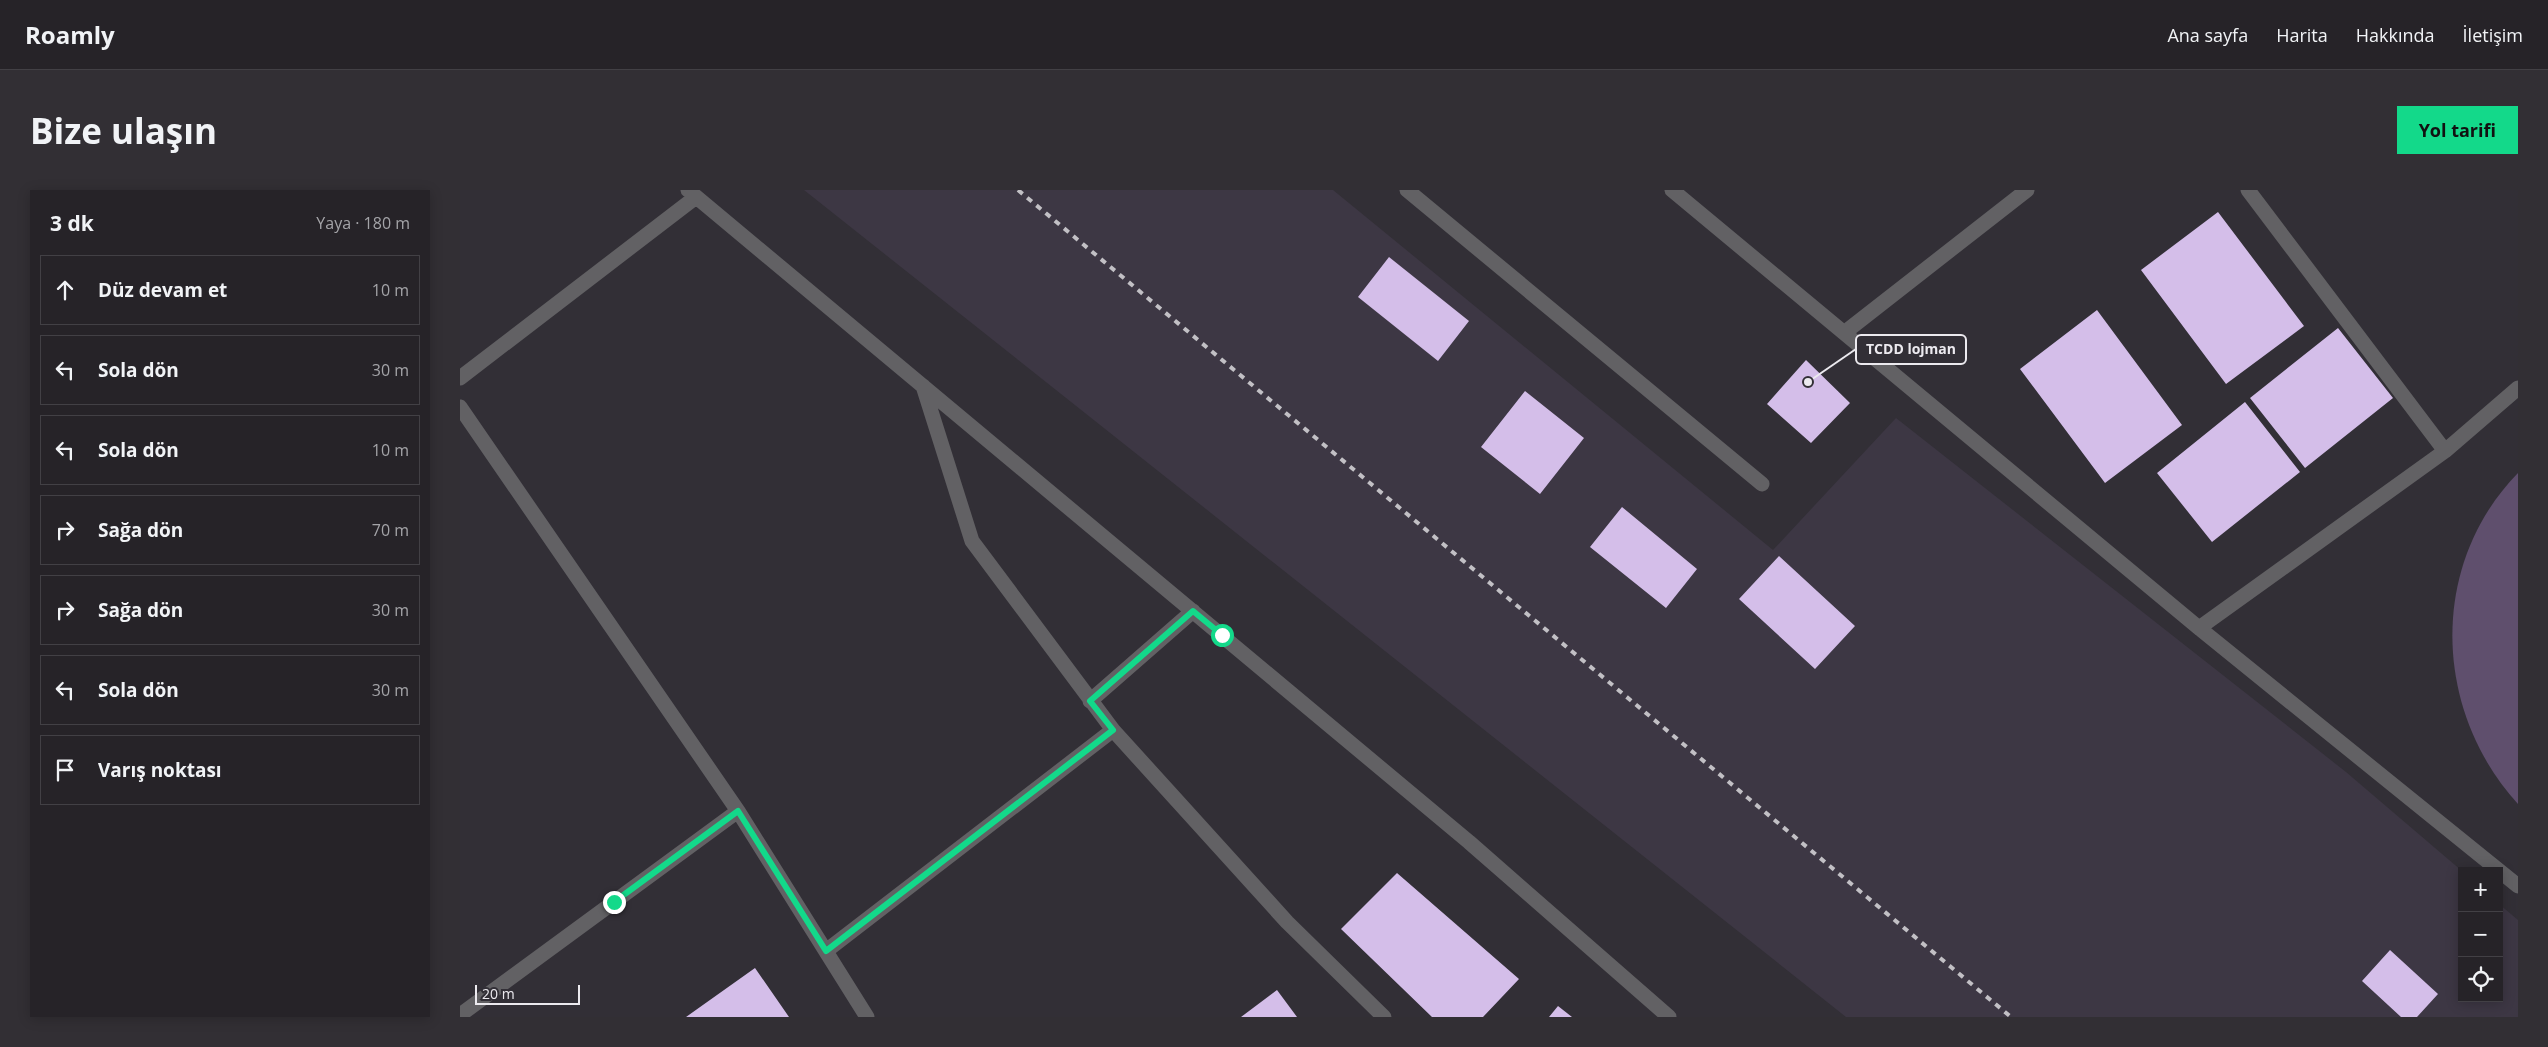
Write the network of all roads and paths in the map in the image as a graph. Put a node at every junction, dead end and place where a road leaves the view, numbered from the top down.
1 (1408, 190) edge
2 (1672, 190) edge
3 (2027, 190) edge
4 (2248, 190) edge
5 (692, 193) edge
6 (1844, 333) junction
7 (460, 378) edge
8 (922, 385) junction
9 (2518, 388) edge
10 (460, 407) edge
11 (2445, 451) junction
12 (1762, 484) dead end
13 (1193, 611) junction
14 (2199, 628) junction
15 (1090, 701) junction
16 (1113, 730) junction
17 (738, 811) junction
18 (2518, 886) edge
19 (826, 951) junction
20 (460, 1015) edge
21 (867, 1017) edge
22 (1384, 1017) edge
23 (1670, 1017) edge

1 - 12 street
2 - 6 street
3 - 6 street
4 - 11 street
5 - 7 street
5 - 8 street
6 - 14 street
8 - 13 street
8 - 15 street
9 - 11 street
10 - 17 street
11 - 14 street
13 - 15 street
13 - 23 street
14 - 18 street
15 - 16 street
16 - 19 street
16 - 22 street
17 - 19 street
17 - 20 street
19 - 21 street

